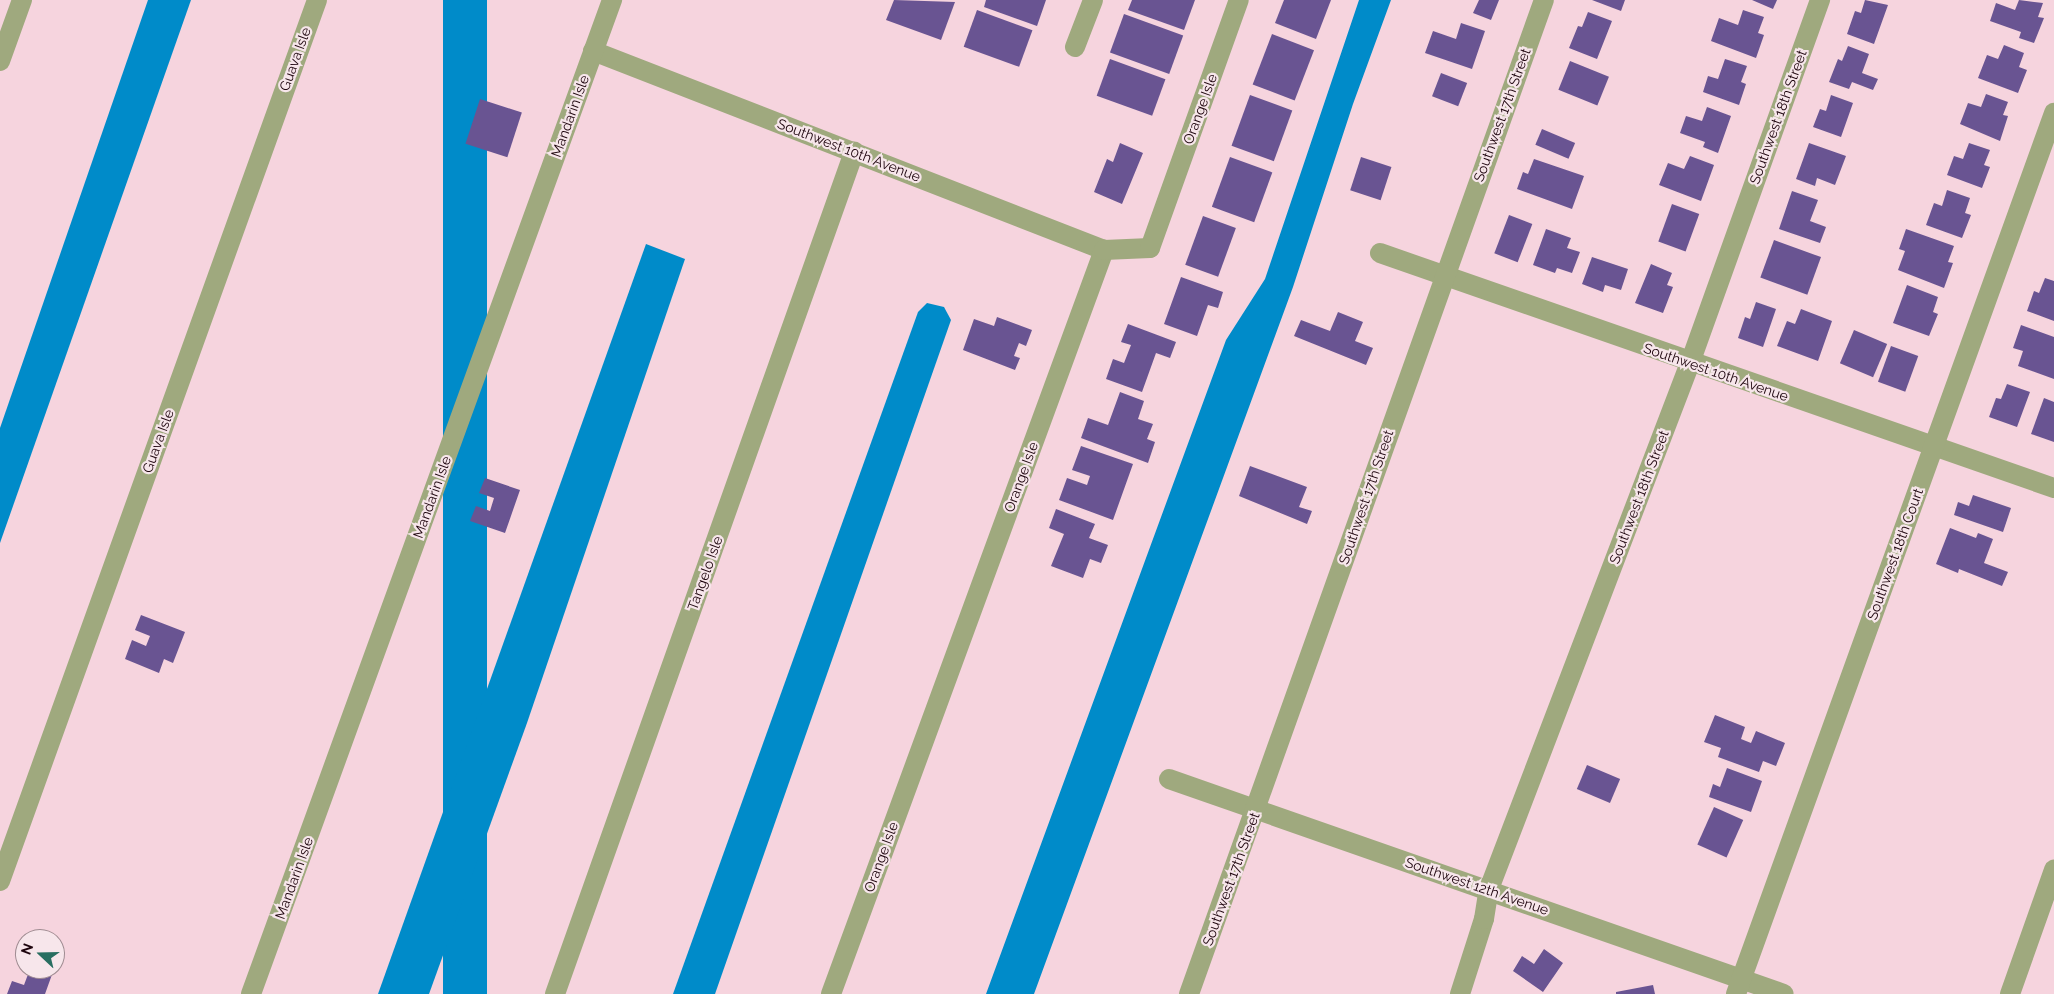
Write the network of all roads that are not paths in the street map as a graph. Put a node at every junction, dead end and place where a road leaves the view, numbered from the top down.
1 (22, 0) edge
2 (317, 0) edge
3 (612, 0) edge
4 (1093, 0) edge
5 (1238, 0) edge
6 (1544, 0) edge
7 (1820, 0) edge
8 (1075, 47) dead end
9 (593, 52) junction
10 (0, 61) edge
11 (2054, 113) edge
12 (854, 152) junction
13 (1104, 250) junction
14 (1380, 253) dead end
15 (1443, 278) junction
16 (1690, 363) junction
17 (1934, 447) junction
18 (2054, 488) edge
19 (1169, 779) dead end
20 (1256, 809) junction
21 (2054, 870) edge
22 (0, 881) edge
23 (1489, 889) junction
24 (1738, 987) edge
25 (252, 994) edge
26 (555, 994) edge
27 (831, 994) edge
28 (1189, 994) edge
29 (1460, 994) edge
30 (1784, 994) edge
31 (2010, 994) edge

1 - 10 street
2 - 22 street, Guava Isle
3 - 9 street, Mandarin Isle
4 - 8 street
5 - 13 street, Orange Isle
6 - 15 street, Southwest 17th Street
7 - 16 street, Southwest 18th Street
9 - 12 street, Southwest 10th Avenue
9 - 25 street, Mandarin Isle
11 - 17 street, Southwest 18th Court
12 - 13 street, Southwest 10th Avenue
12 - 26 street, Tangelo Isle
13 - 27 street, Orange Isle
14 - 15 street, Southwest 10th Avenue
15 - 16 street, Southwest 10th Avenue
15 - 20 street, Southwest 17th Street
16 - 17 street, Southwest 10th Avenue
16 - 23 street, Southwest 18th Street
17 - 18 street, Southwest 10th Avenue
17 - 24 street, Southwest 18th Court
19 - 20 street, Southwest 12th Avenue
20 - 23 street, Southwest 12th Avenue
20 - 28 street, Southwest 17th Street
21 - 31 street
23 - 24 street, Southwest 12th Avenue
23 - 29 street, Southwest 18th Street
24 - 30 street, Southwest 12th Avenue

